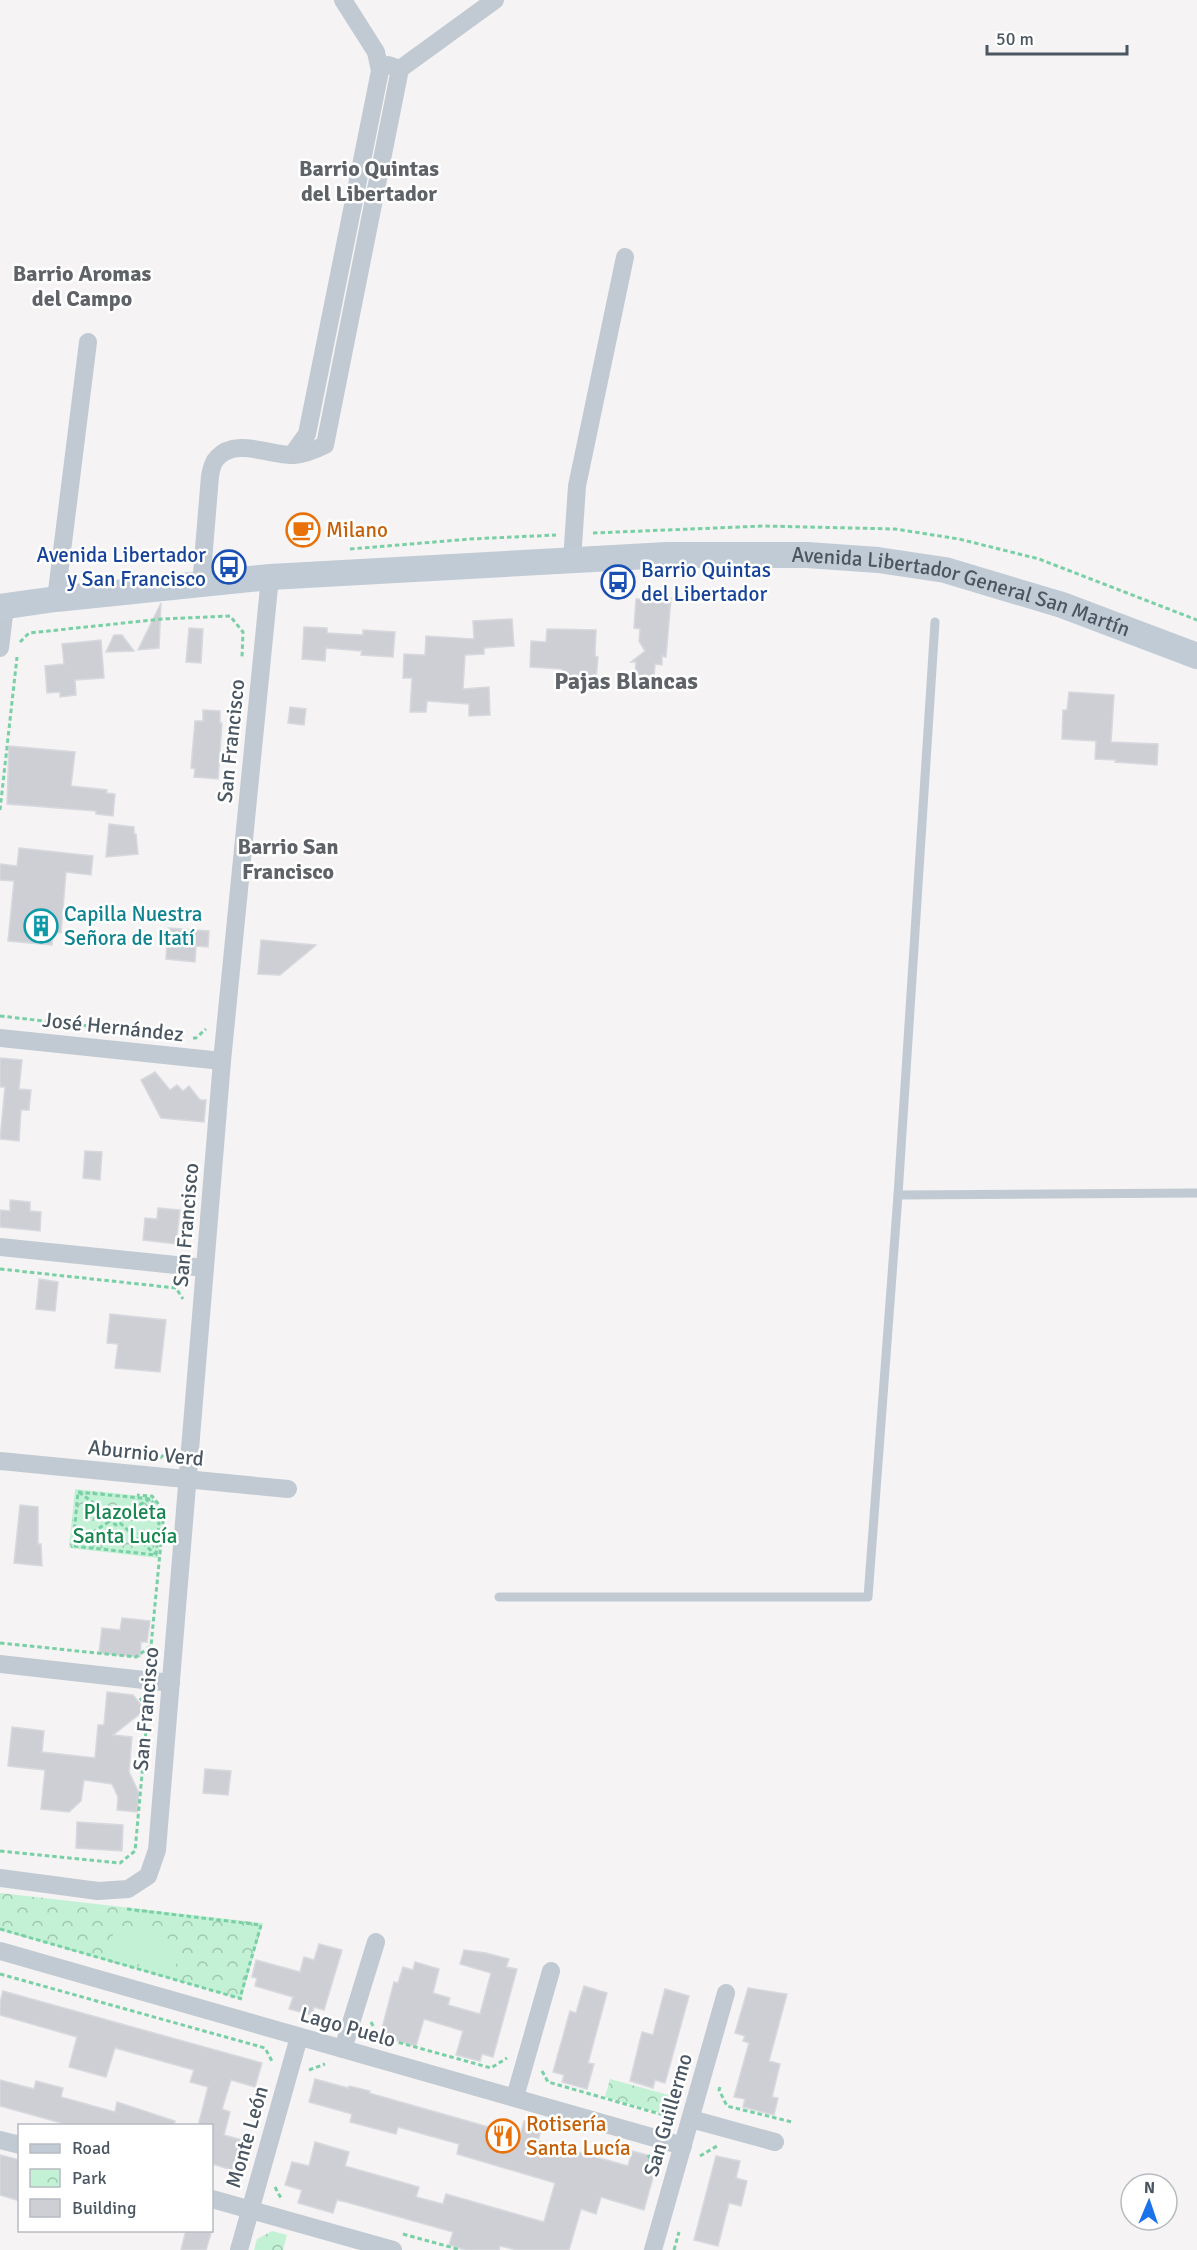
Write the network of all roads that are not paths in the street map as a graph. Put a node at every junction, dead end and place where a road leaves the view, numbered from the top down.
1 (343, 0) edge
2 (495, 0) edge
3 (378, 61) junction
4 (400, 69) junction
5 (625, 257) dead end
6 (88, 342) dead end
7 (292, 455) junction
8 (572, 560) junction
9 (270, 577) junction
10 (201, 585) junction
11 (56, 599) junction
12 (2, 607) edge
13 (934, 622) dead end
14 (9, 646) edge
15 (1197, 656) edge
16 (0, 1038) edge
17 (222, 1061) junction
18 (1197, 1193) edge
19 (898, 1195) junction
20 (0, 1247) edge
21 (205, 1268) junction
22 (0, 1461) edge
23 (186, 1480) junction
24 (288, 1490) dead end
25 (500, 1597) dead end
26 (0, 1665) edge
27 (171, 1683) junction
28 (0, 1878) edge
29 (376, 1942) dead end
30 (0, 1951) edge
31 (551, 1971) dead end
32 (726, 1993) dead end
33 (299, 2037) junction
34 (343, 2049) junction
35 (515, 2097) junction
36 (691, 2119) junction
37 (0, 2140) edge
38 (775, 2142) dead end
39 (18, 2144) edge
40 (683, 2146) junction
41 (213, 2199) edge
42 (250, 2210) junction
43 (239, 2250) edge
44 (393, 2250) edge
45 (653, 2250) edge

1 - 3 street
2 - 4 street
3 - 4 street
3 - 7 street
4 - 7 street
5 - 8 street
6 - 11 street
7 - 10 street
8 - 9 main road, Avenida Libertador General San Martín
8 - 15 main road, Avenida Libertador General San Martín
9 - 10 main road, Avenida Libertador General San Martín
9 - 17 street, San Francisco
10 - 11 main road, Avenida Libertador General San Martín
11 - 12 main road, Avenida Libertador General San Martín
12 - 14 street
13 - 19 lane
16 - 17 street, José Hernández
17 - 21 street, San Francisco
18 - 19 lane
19 - 25 lane
20 - 21 street
21 - 23 street, San Francisco
22 - 23 street, Aburnio Verd
23 - 24 street, Aburnio Verd
23 - 27 street, San Francisco
26 - 27 street
27 - 28 street, San Francisco
29 - 34 street
30 - 33 street, Lago Puelo
31 - 35 street
32 - 36 street, San Guillermo
33 - 34 street, Lago Puelo
33 - 42 street, Monte León
34 - 35 street, Lago Puelo
35 - 40 street, Lago Puelo
36 - 38 street
36 - 40 street, San Guillermo
37 - 39 street
40 - 45 street, San Guillermo
41 - 42 street
42 - 43 street, Monte León
42 - 44 street

